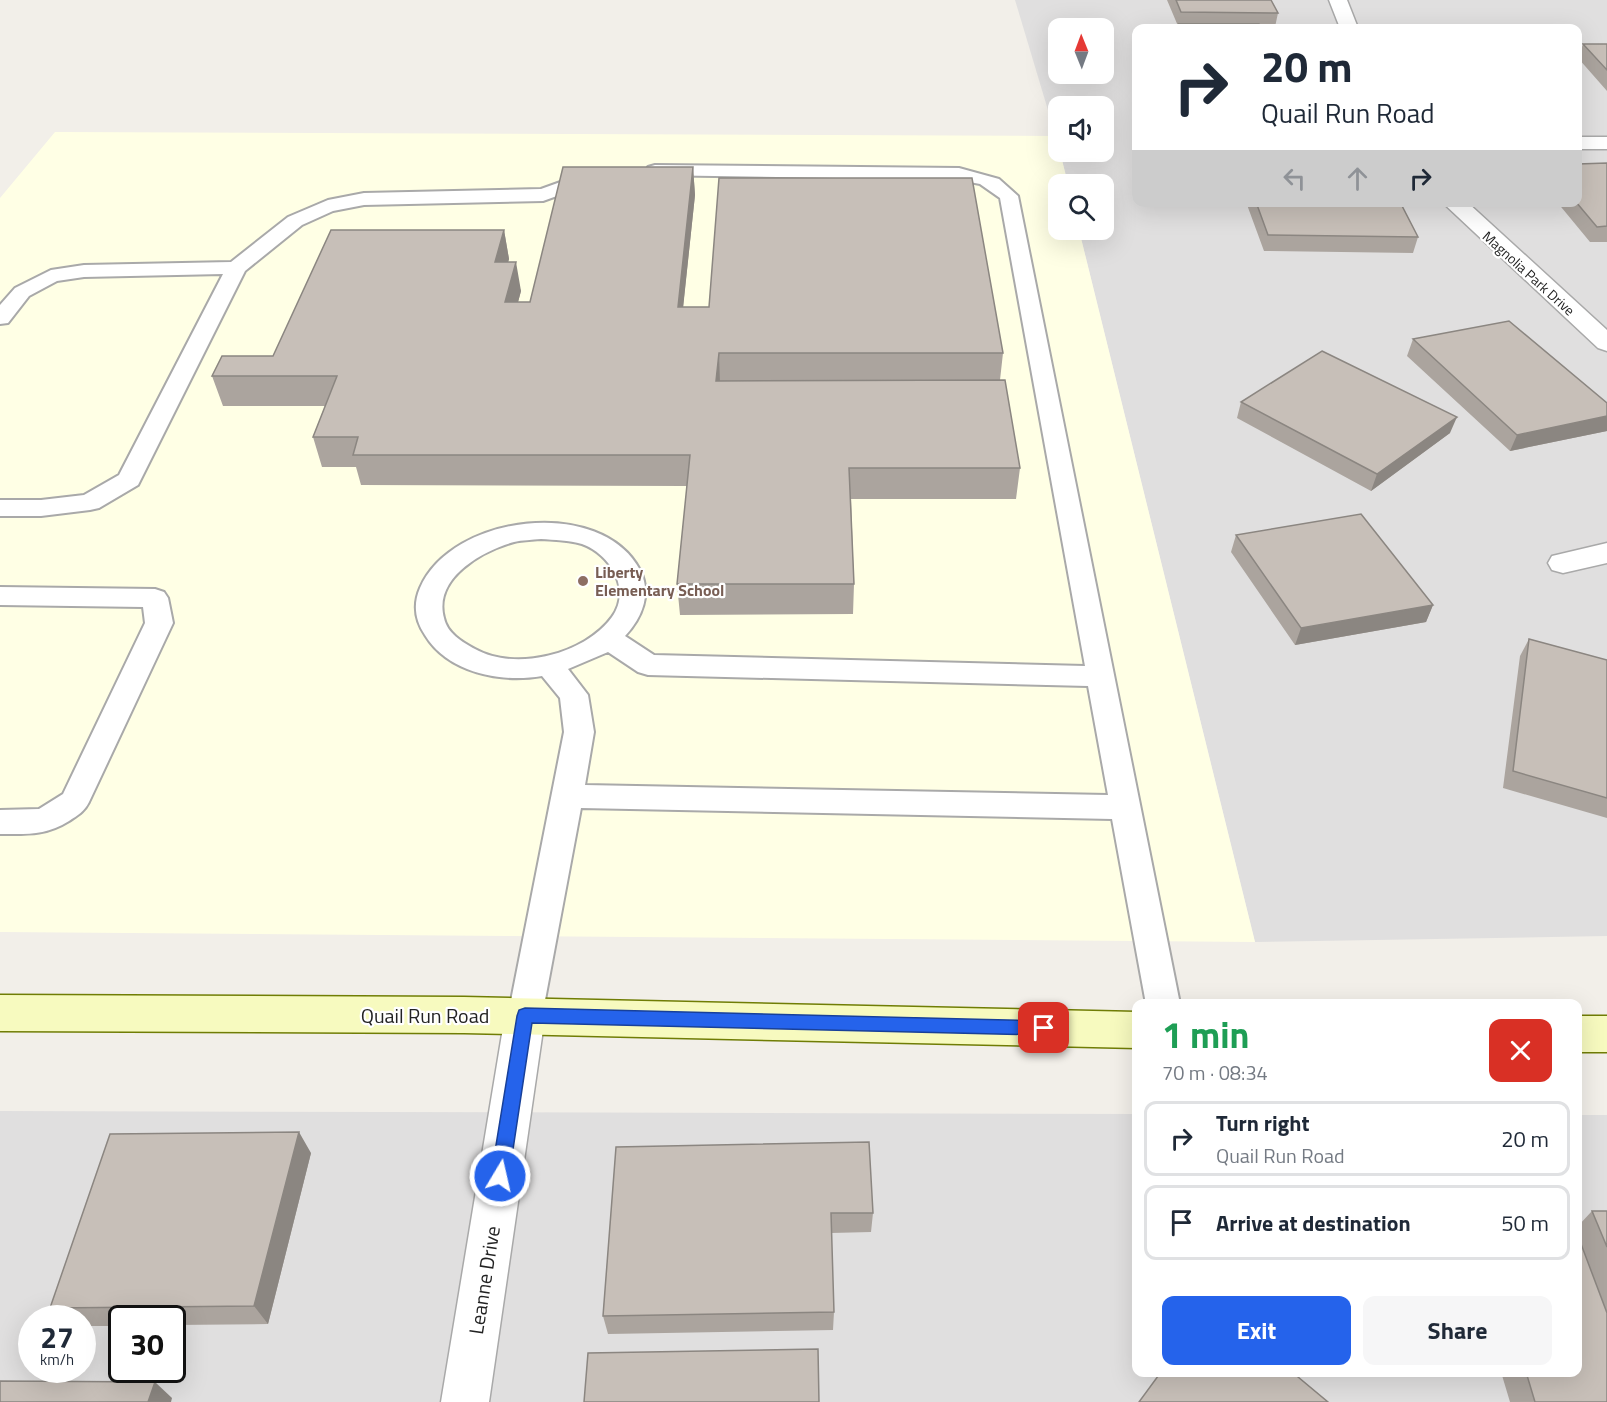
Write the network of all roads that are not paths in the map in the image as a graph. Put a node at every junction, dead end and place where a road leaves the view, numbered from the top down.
1 (1338, 0) edge
2 (1347, 24) edge
3 (1582, 143) edge
4 (1607, 143) edge
5 (1458, 207) edge
6 (236, 268) junction
7 (0, 318) edge
8 (1607, 343) edge
9 (0, 508) edge
10 (1607, 553) edge
11 (1563, 563) dead end
12 (0, 596) edge
13 (608, 638) junction
14 (549, 665) junction
15 (1100, 676) junction
16 (568, 796) junction
17 (1124, 807) junction
18 (0, 822) edge
19 (1162, 999) edge
20 (0, 1013) edge
21 (525, 1016) junction
22 (1132, 1030) edge
23 (1582, 1034) edge
24 (1607, 1034) edge
25 (465, 1402) edge

1 - 2 street
3 - 4 street
5 - 8 street, Magnolia Park Drive
6 - 7 lane
6 - 9 lane
6 - 15 lane
10 - 11 street
12 - 18 lane
13 - 14 lane
13 - 14 lane
13 - 15 lane
14 - 16 lane
15 - 17 lane
16 - 17 lane
16 - 21 lane
17 - 19 lane
20 - 21 street, Quail Run Road
21 - 22 street, Quail Run Road
21 - 25 street, Leanne Drive
23 - 24 street

